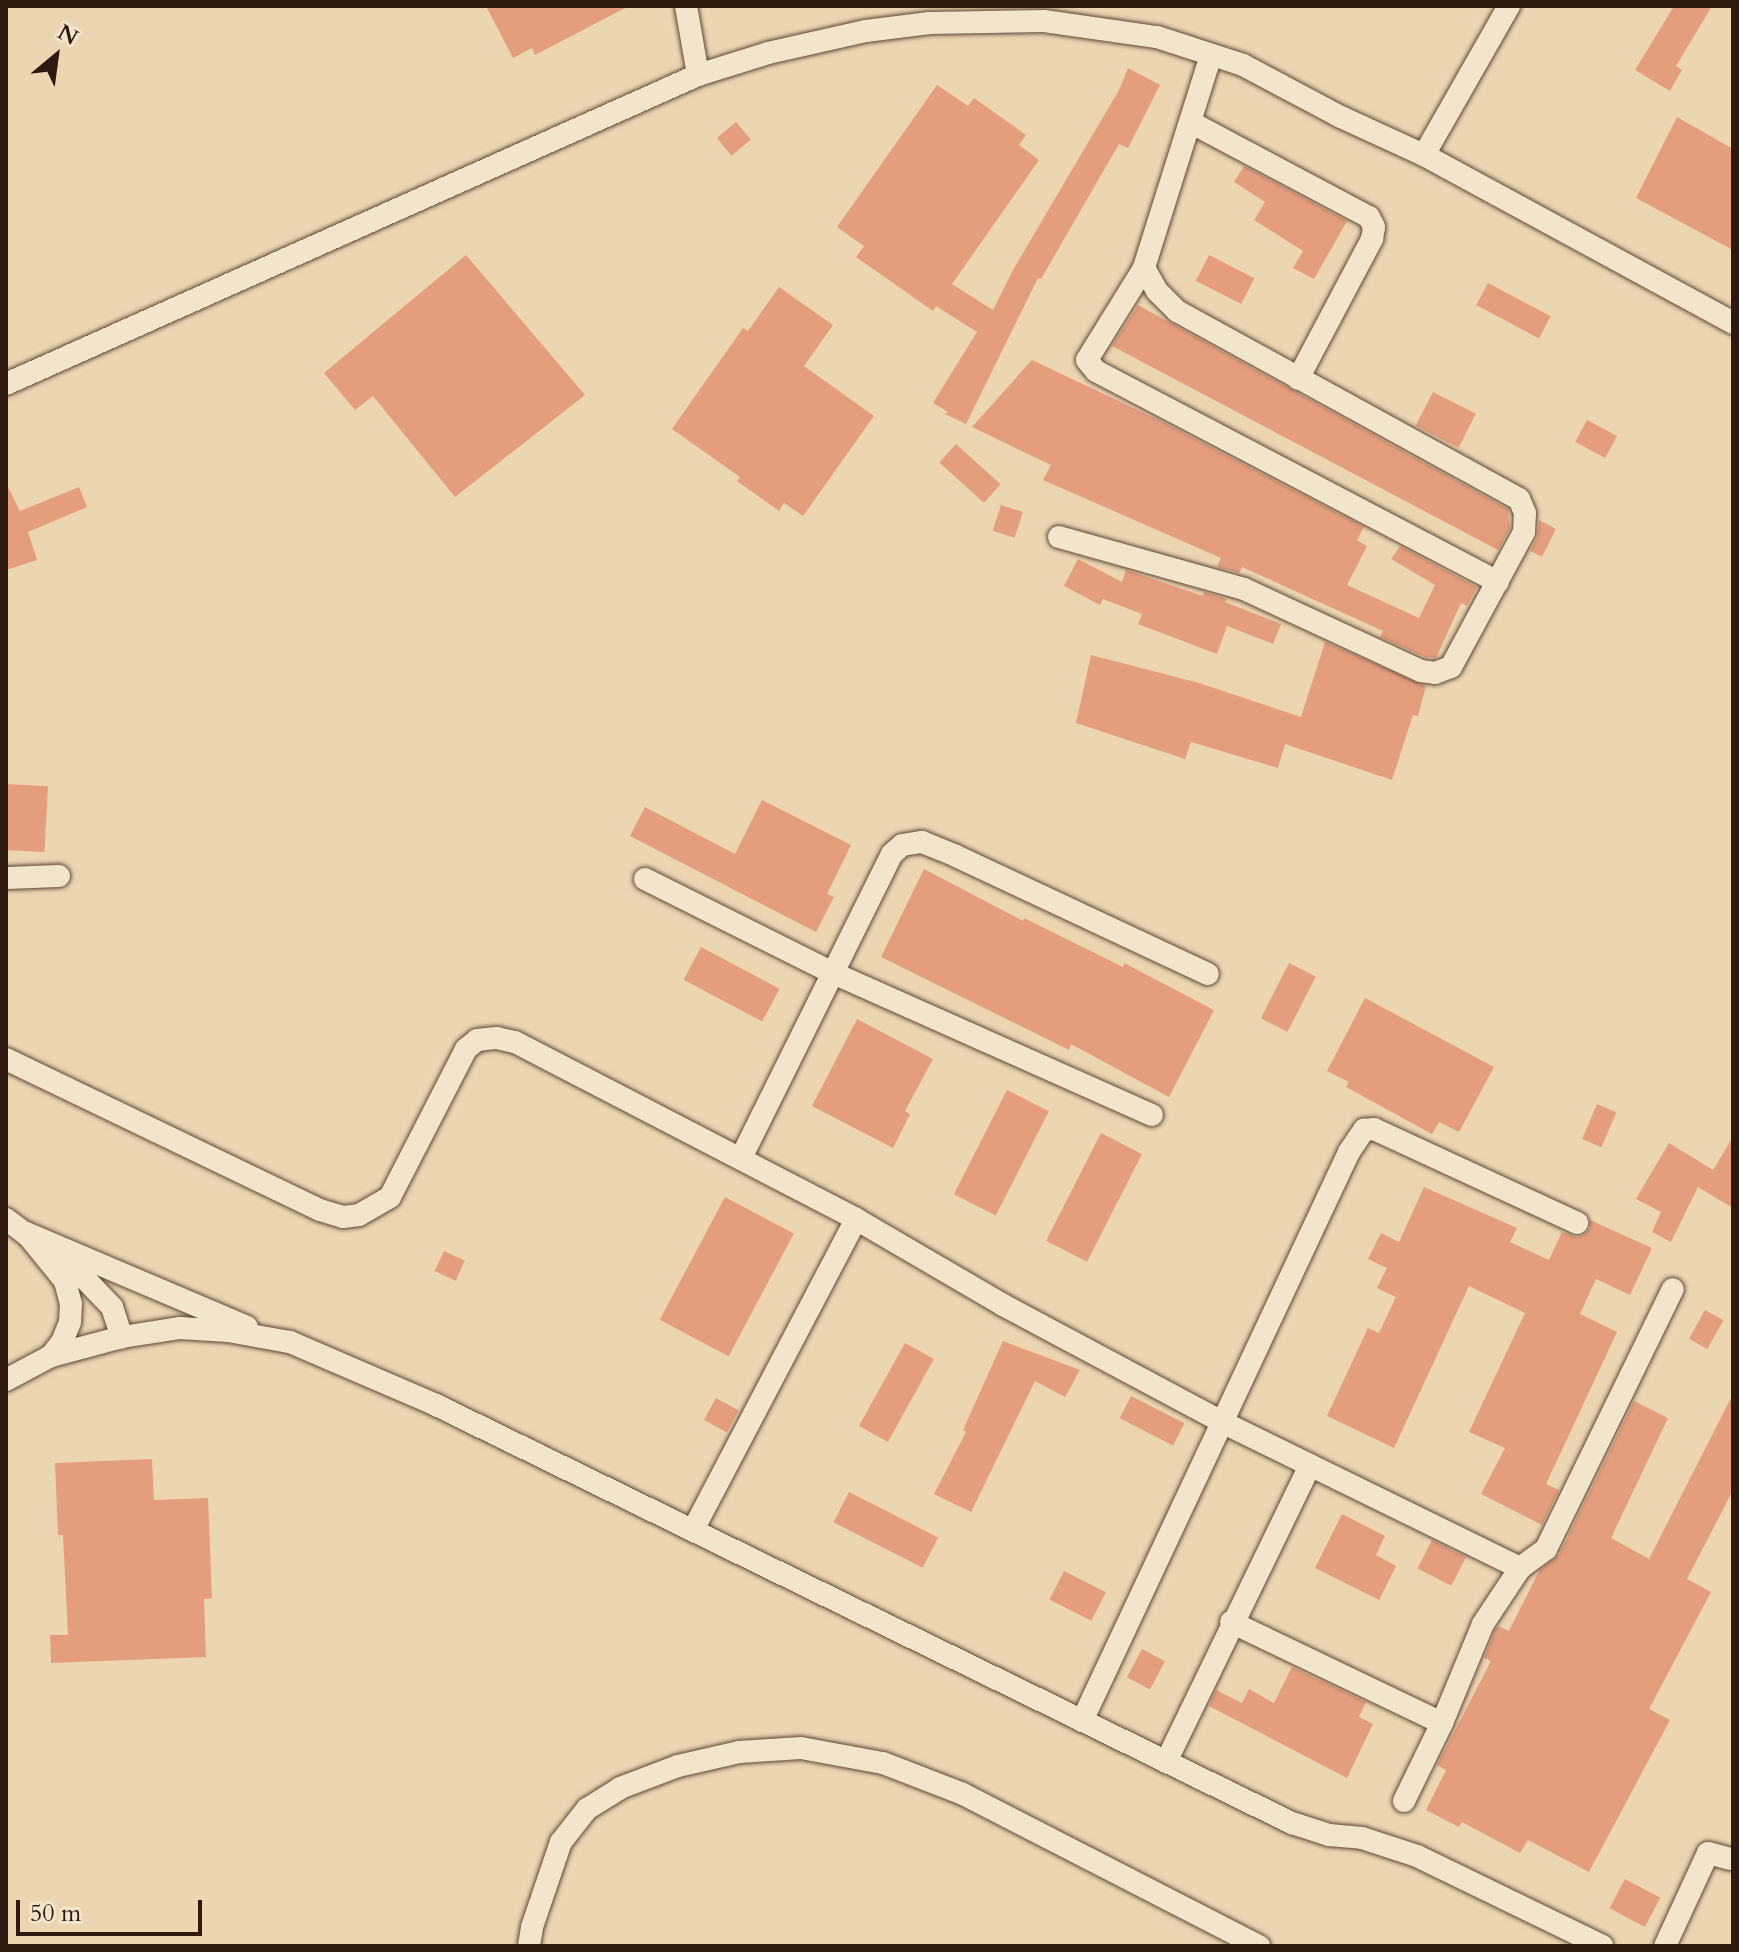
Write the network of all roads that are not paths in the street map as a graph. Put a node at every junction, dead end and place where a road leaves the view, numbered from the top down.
1 (686, 6) edge
2 (1509, 6) edge
3 (1211, 55) junction
4 (698, 75) junction
5 (1192, 123) junction
6 (1424, 155) junction
7 (1144, 268) junction
8 (1733, 323) edge
9 (1298, 379) junction
10 (6, 384) edge
11 (1059, 537) dead end
12 (1498, 582) junction
13 (59, 876) dead end
14 (6, 878) edge
15 (645, 879) dead end
16 (833, 973) junction
17 (1208, 974) dead end
18 (6, 1059) edge
19 (1152, 1115) dead end
20 (741, 1158) junction
21 (6, 1219) edge
22 (856, 1219) junction
23 (1577, 1223) dead end
24 (26, 1233) junction
25 (1673, 1289) dead end
26 (122, 1337) junction
27 (290, 1342) junction
28 (51, 1356) junction
29 (6, 1380) edge
30 (1224, 1423) junction
31 (1310, 1465) junction
32 (693, 1530) junction
33 (1520, 1568) junction
34 (1231, 1622) junction
35 (1082, 1721) junction
36 (1442, 1723) junction
37 (1166, 1762) junction
38 (1404, 1801) dead end
39 (1732, 1857) edge
40 (529, 1946) edge
41 (1259, 1946) edge
42 (1602, 1946) edge
43 (1665, 1946) edge

1 - 4 street
2 - 6 street
3 - 4 street
3 - 5 street
3 - 6 street
4 - 10 street
5 - 7 street
5 - 9 street
6 - 8 street
7 - 9 street
7 - 12 street
9 - 12 street
11 - 12 street
13 - 14 street
15 - 16 street
16 - 17 street
16 - 19 street
16 - 20 street
18 - 20 street
20 - 22 street
21 - 24 street
22 - 30 street
22 - 32 street
23 - 30 street
24 - 26 street
24 - 27 street
24 - 28 street
25 - 33 street
26 - 27 street
26 - 28 street
27 - 32 street
28 - 29 street
30 - 31 street
30 - 35 street
31 - 33 street
31 - 34 street
32 - 35 street
33 - 36 street
34 - 36 street
34 - 37 street
35 - 37 street
36 - 38 street
37 - 42 street
39 - 43 street
40 - 41 street

